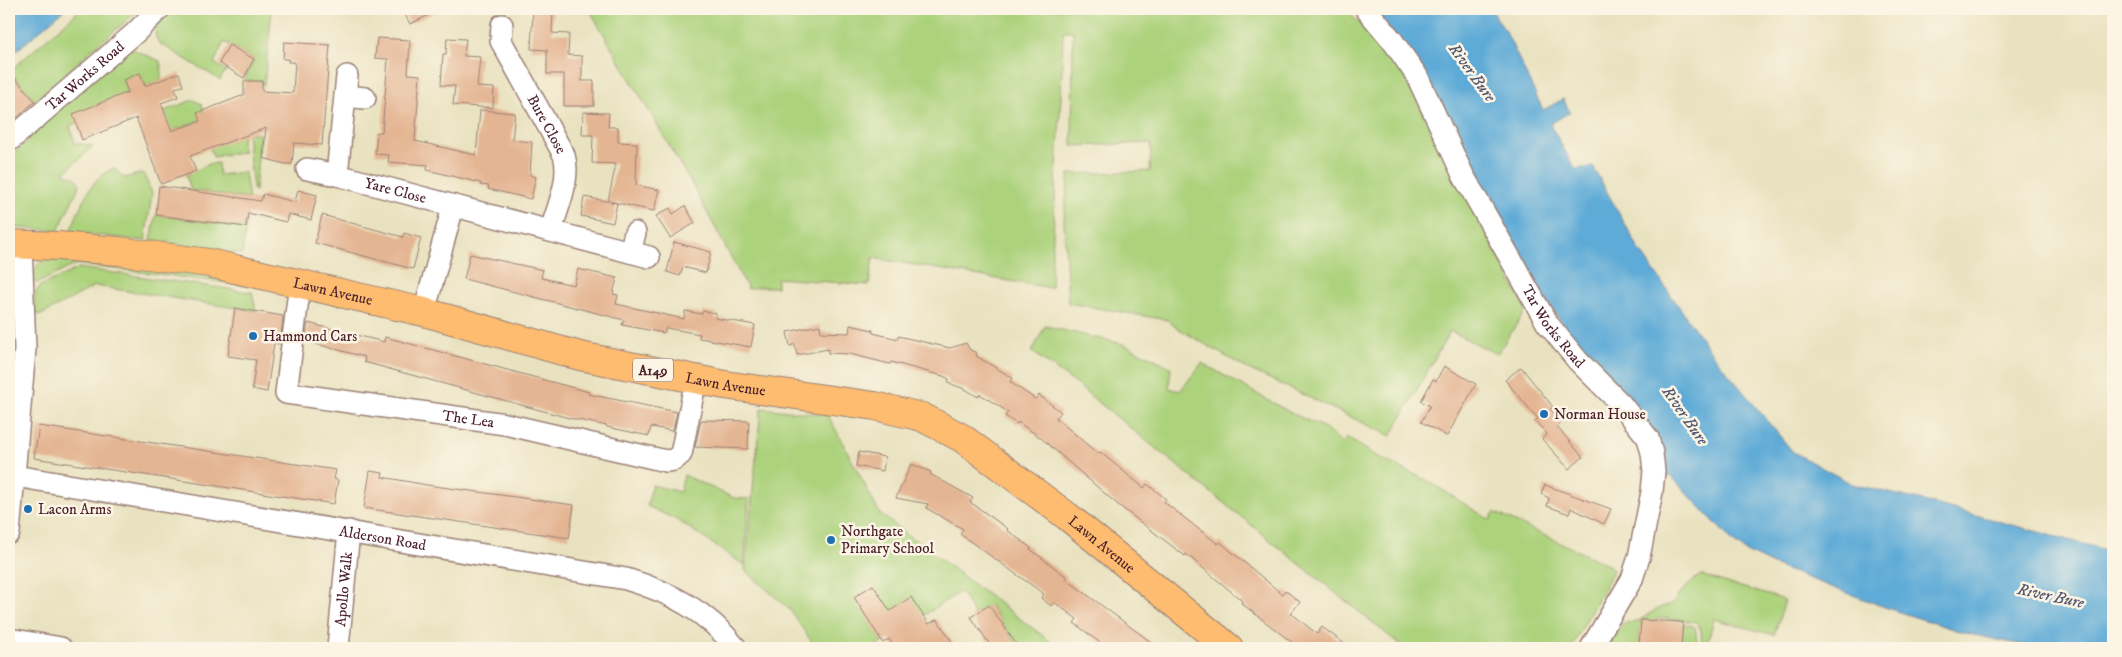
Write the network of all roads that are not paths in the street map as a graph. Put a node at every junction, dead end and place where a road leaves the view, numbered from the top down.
1 (159, 9) edge
2 (1366, 9) edge
3 (502, 24) dead end
4 (352, 90) dead end
5 (9, 141) edge
6 (307, 169) dead end
7 (337, 175) junction
8 (453, 207) junction
9 (551, 230) junction
10 (15, 244) edge
11 (638, 247) dead end
12 (300, 283) junction
13 (424, 312) junction
14 (696, 379) junction
15 (12, 476) edge
16 (349, 531) junction
17 (9, 533) edge
18 (9, 640) edge
19 (61, 648) edge
20 (338, 648) edge
21 (736, 648) edge
22 (1229, 648) edge
23 (1591, 648) edge

1 - 5 street, Tar Works Road
2 - 23 street, Tar Works Road
3 - 9 street, Bure Close
4 - 7 street
6 - 7 street, Yare Close
7 - 8 street, Yare Close
8 - 9 street
8 - 13 street
9 - 11 street
10 - 12 main road, Lawn Avenue / A149
10 - 15 street
12 - 13 main road, Lawn Avenue / A149
12 - 14 street, The Lea
13 - 14 main road, Lawn Avenue / A149
14 - 22 main road, Lawn Avenue / A149
15 - 16 street, Alderson Road
15 - 17 street
16 - 20 street, Apollo Walk
16 - 21 street, Alderson Road
18 - 19 street

